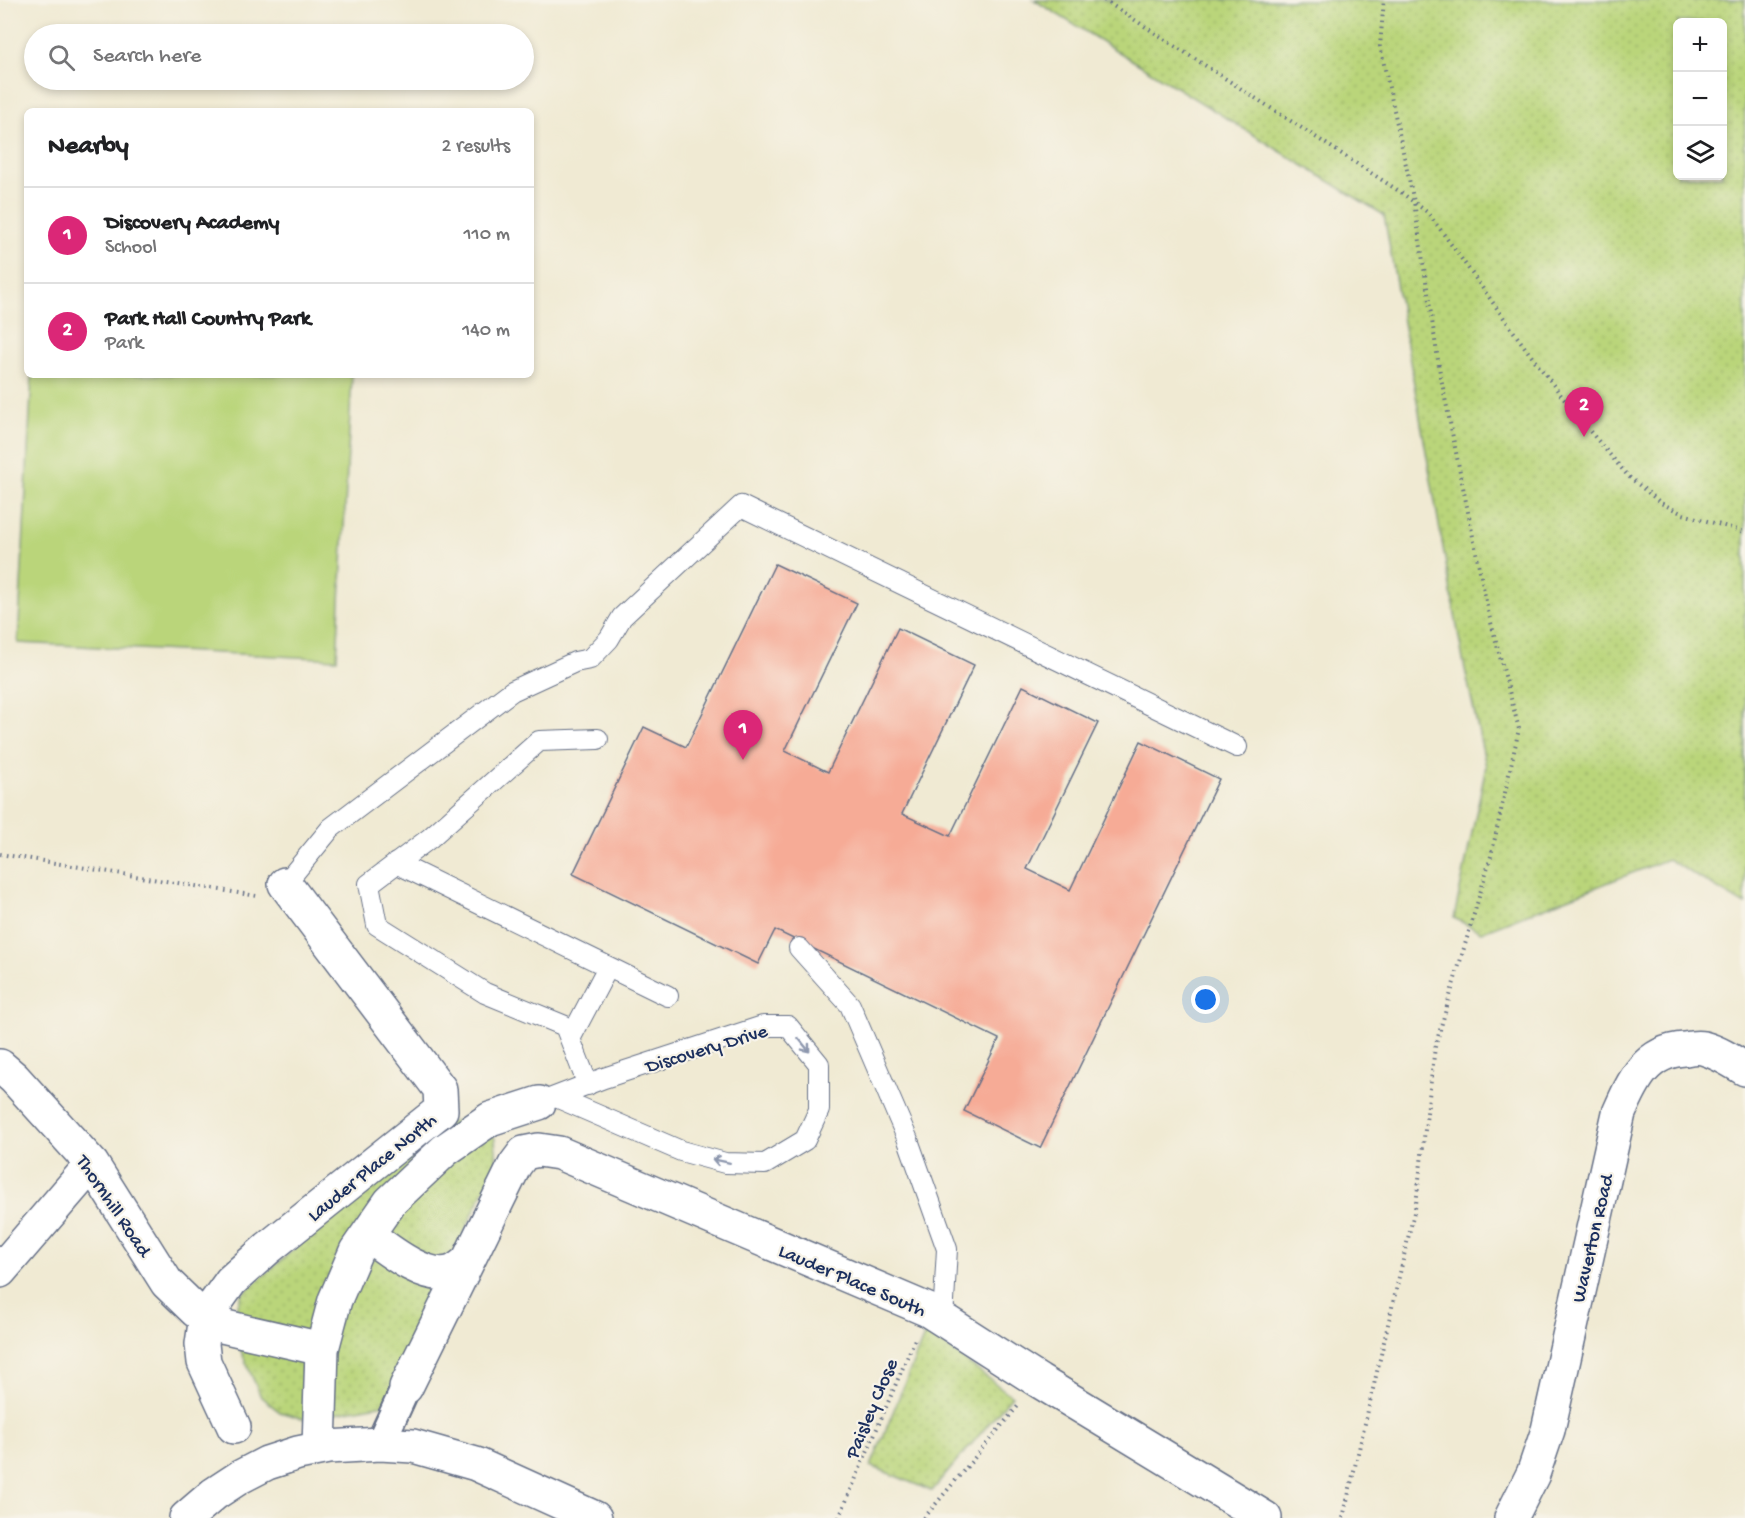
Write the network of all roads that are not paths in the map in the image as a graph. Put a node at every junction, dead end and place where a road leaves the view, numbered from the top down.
1 (598, 739) dead end
2 (1237, 747) dead end
3 (396, 863) junction
4 (285, 884) joint
5 (799, 948) dead end
6 (608, 966) junction
7 (668, 996) dead end
8 (570, 1039) junction
9 (0, 1066) edge
10 (1745, 1069) edge
11 (588, 1085) junction
12 (547, 1100) junction
13 (92, 1164) junction
14 (368, 1235) junction
15 (468, 1262) junction
16 (0, 1271) edge
17 (935, 1315) junction
18 (206, 1316) junction
19 (322, 1349) junction
20 (406, 1387) joint
21 (234, 1427) dead end
22 (380, 1444) junction
23 (319, 1449) junction
24 (186, 1518) edge
25 (595, 1518) edge
26 (1265, 1518) edge
27 (1511, 1518) edge

1 - 3 lane
2 - 4 lane
3 - 6 lane
3 - 8 lane
4 - 18 street, Lauder Place North
5 - 17 lane
6 - 7 lane
6 - 8 lane
8 - 11 lane
9 - 13 street, Thornhill Road
10 - 27 street, Waverton Road
11 - 12 lane, Discovery Drive
11 -> 12 lane, Discovery Drive
12 - 14 street, Discovery Drive
13 - 16 street
13 - 18 street, Thornhill Road
14 - 15 street
14 - 19 street, Discovery Drive
15 - 17 street, Lauder Place South
15 - 20 street, Lauder Place South
17 - 26 street, Lauder Place South
18 - 19 street, Thornhill Road
18 - 21 street
19 - 23 street, Discovery Drive
20 - 22 street, Lauder Place South
22 - 23 street
22 - 25 street
23 - 24 street

